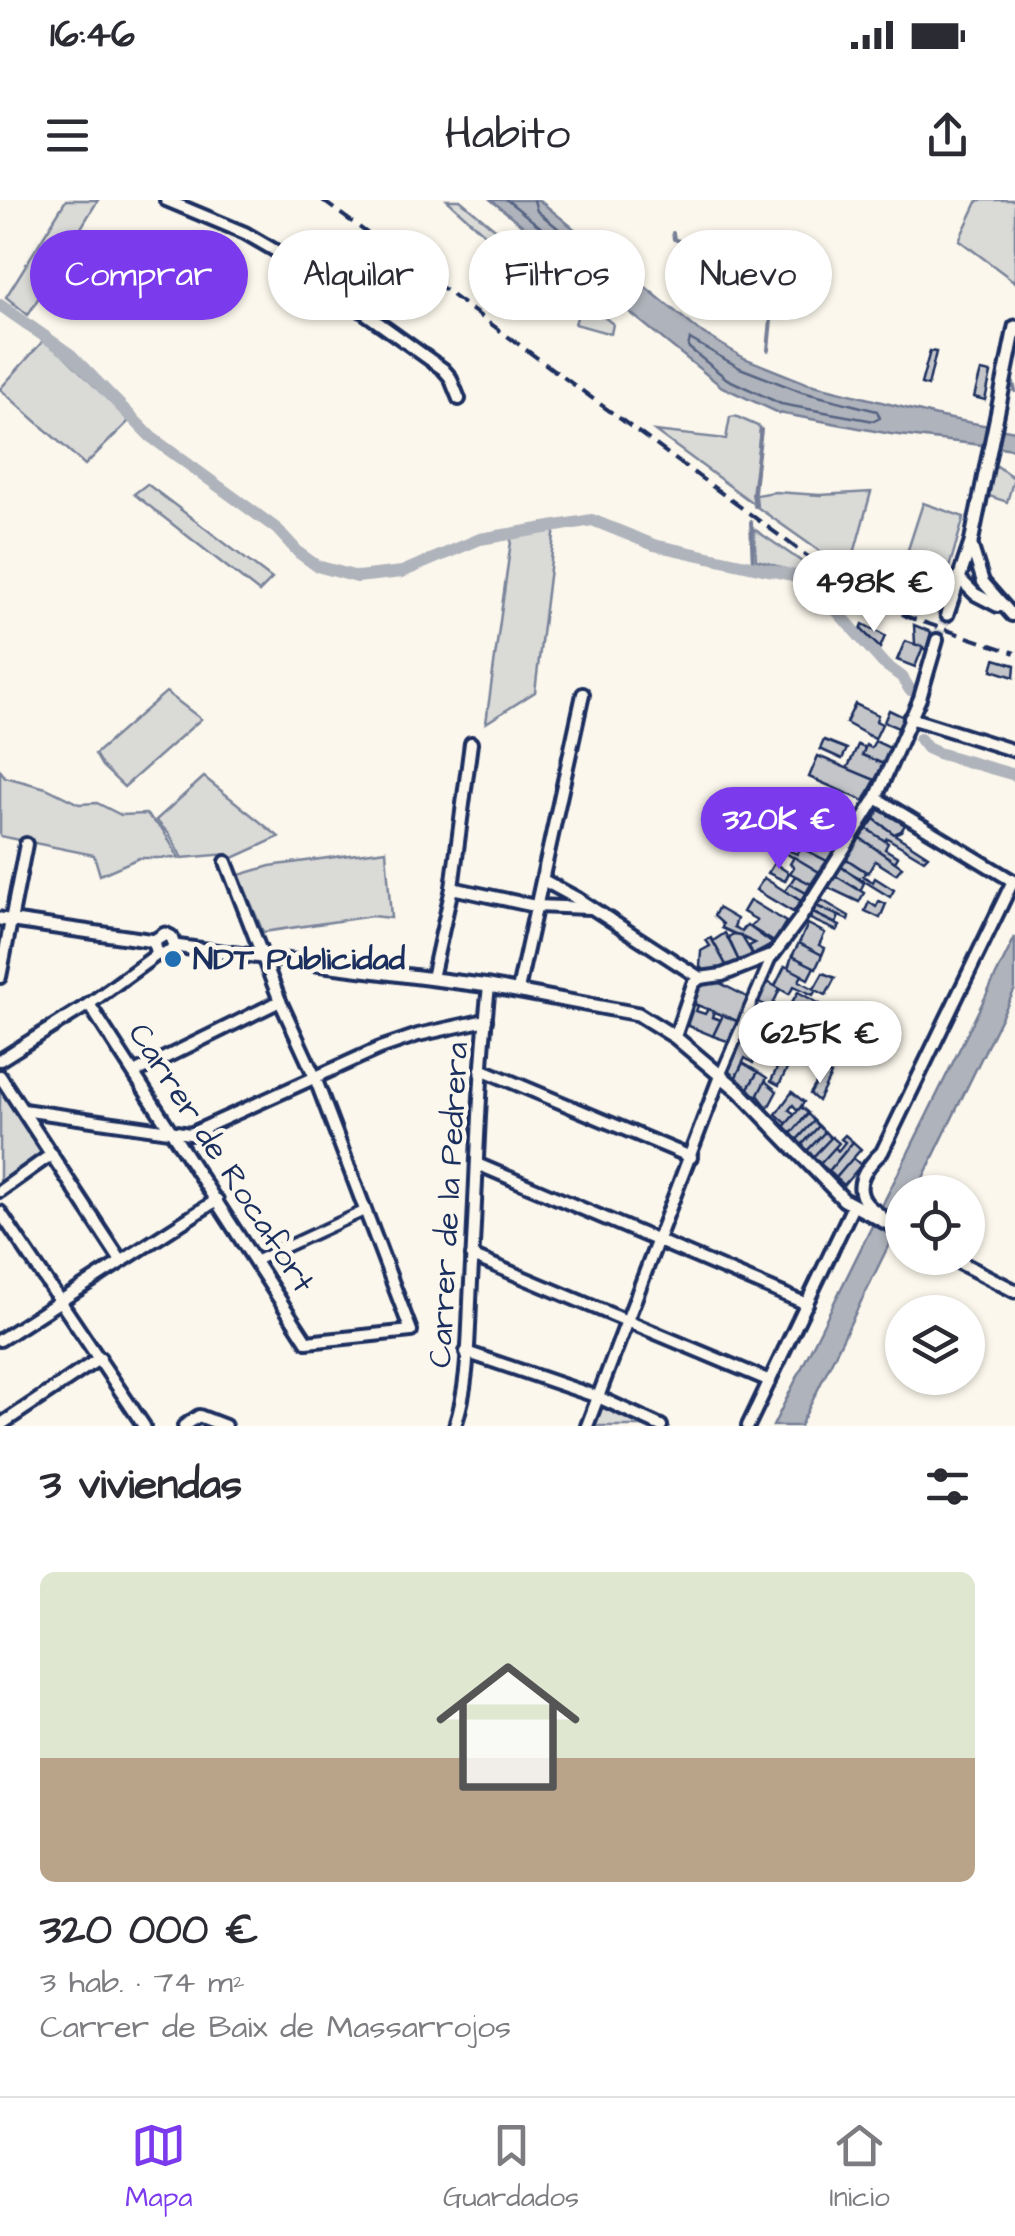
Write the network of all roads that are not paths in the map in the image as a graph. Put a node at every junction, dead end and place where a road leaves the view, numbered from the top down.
1 (166, 200) edge
2 (1015, 327) edge
3 (459, 399) dead end
4 (970, 543) junction
5 (959, 578) junction
6 (981, 579) junction
7 (974, 594) junction
8 (948, 613) joint
9 (1014, 616) edge
10 (938, 640) tunnel mouth
11 (582, 694) dead end
12 (910, 718) junction
13 (471, 742) dead end
14 (1015, 751) edge
15 (876, 798) junction
16 (26, 844) dead end
17 (226, 862) dead end
18 (543, 880) junction
19 (1013, 881) edge
20 (452, 888) junction
21 (535, 906) junction
22 (593, 908) junction
23 (6, 920) edge
24 (156, 947) junction
25 (772, 955) junction
26 (263, 957) junction
27 (0, 977) edge
28 (432, 978) junction
29 (700, 978) junction
30 (490, 986) junction
31 (518, 990) junction
32 (280, 1001) junction
33 (89, 1004) junction
34 (486, 1020) junction
35 (675, 1036) junction
36 (0, 1060) edge
37 (482, 1070) junction
38 (134, 1073) junction
39 (0, 1076) edge
40 (314, 1076) junction
41 (720, 1076) junction
42 (22, 1110) junction
43 (172, 1131) junction
44 (52, 1154) junction
45 (691, 1157) junction
46 (477, 1164) junction
47 (0, 1191) edge
48 (217, 1200) junction
49 (861, 1206) junction
50 (364, 1211) junction
51 (0, 1212) edge
52 (885, 1219) edge
53 (658, 1242) junction
54 (472, 1256) junction
55 (122, 1261) junction
56 (255, 1261) junction
57 (984, 1275) edge
58 (1015, 1291) edge
59 (62, 1300) junction
60 (807, 1304) junction
61 (626, 1322) junction
62 (0, 1340) edge
63 (466, 1352) junction
64 (100, 1358) junction
65 (770, 1380) junction
66 (598, 1397) junction
67 (0, 1425) edge
68 (144, 1426) edge
69 (184, 1426) edge
70 (225, 1426) edge
71 (454, 1426) edge
72 (587, 1426) edge
73 (661, 1426) edge
74 (748, 1426) edge

1 - 3 street
2 - 4 street
4 - 5 street
4 - 6 street
5 - 6 street
5 - 7 street
5 - 8 street
6 - 9 street
7 - 8 street
7 - 9 street
10 - 12 street
11 - 18 street
12 - 14 street
12 - 15 street
13 - 20 street
15 - 19 street
15 - 25 street
16 - 23 street
17 - 26 street
18 - 21 street
18 - 22 street
19 - 49 street
20 - 21 street
20 - 28 street
21 - 22 street
21 - 31 street
22 - 29 street
23 - 24 street
23 - 27 street
24 - 26 street
24 - 33 street
25 - 29 street
25 - 41 street
26 - 28 street
26 - 32 street
28 - 30 street
29 - 35 street
30 - 31 street
30 - 34 street, Carrer de la Pedrera
31 - 35 street
32 - 38 street
32 - 40 street
33 - 36 street
33 - 38 street, Carrer de Rocafort
34 - 37 street, Carrer de la Pedrera
34 - 40 street
35 - 41 street
37 - 45 street
37 - 46 street, Carrer de la Pedrera
38 - 43 street, Carrer de Rocafort
39 - 42 street
40 - 43 street
40 - 50 street
41 - 45 street
41 - 49 street
42 - 43 street
42 - 44 street
43 - 48 street, Carrer de Rocafort
44 - 47 street
44 - 55 street
45 - 53 street
46 - 53 street
46 - 54 street, Carrer de la Pedrera
48 - 55 street
48 - 56 street, Carrer de Rocafort
49 - 52 street
49 - 60 street
50 - 56 street
50 - 56 street, Carrer de Rocafort
51 - 59 street
53 - 60 street
53 - 61 street
54 - 61 street
54 - 63 street, Carrer de la Pedrera
55 - 59 street
57 - 58 street
59 - 62 street
59 - 64 street
60 - 65 street
61 - 65 street
61 - 66 street
63 - 66 street
63 - 71 street, Carrer de la Pedrera
64 - 67 street
64 - 68 street
65 - 74 street
66 - 72 street
66 - 73 street
69 - 70 street

